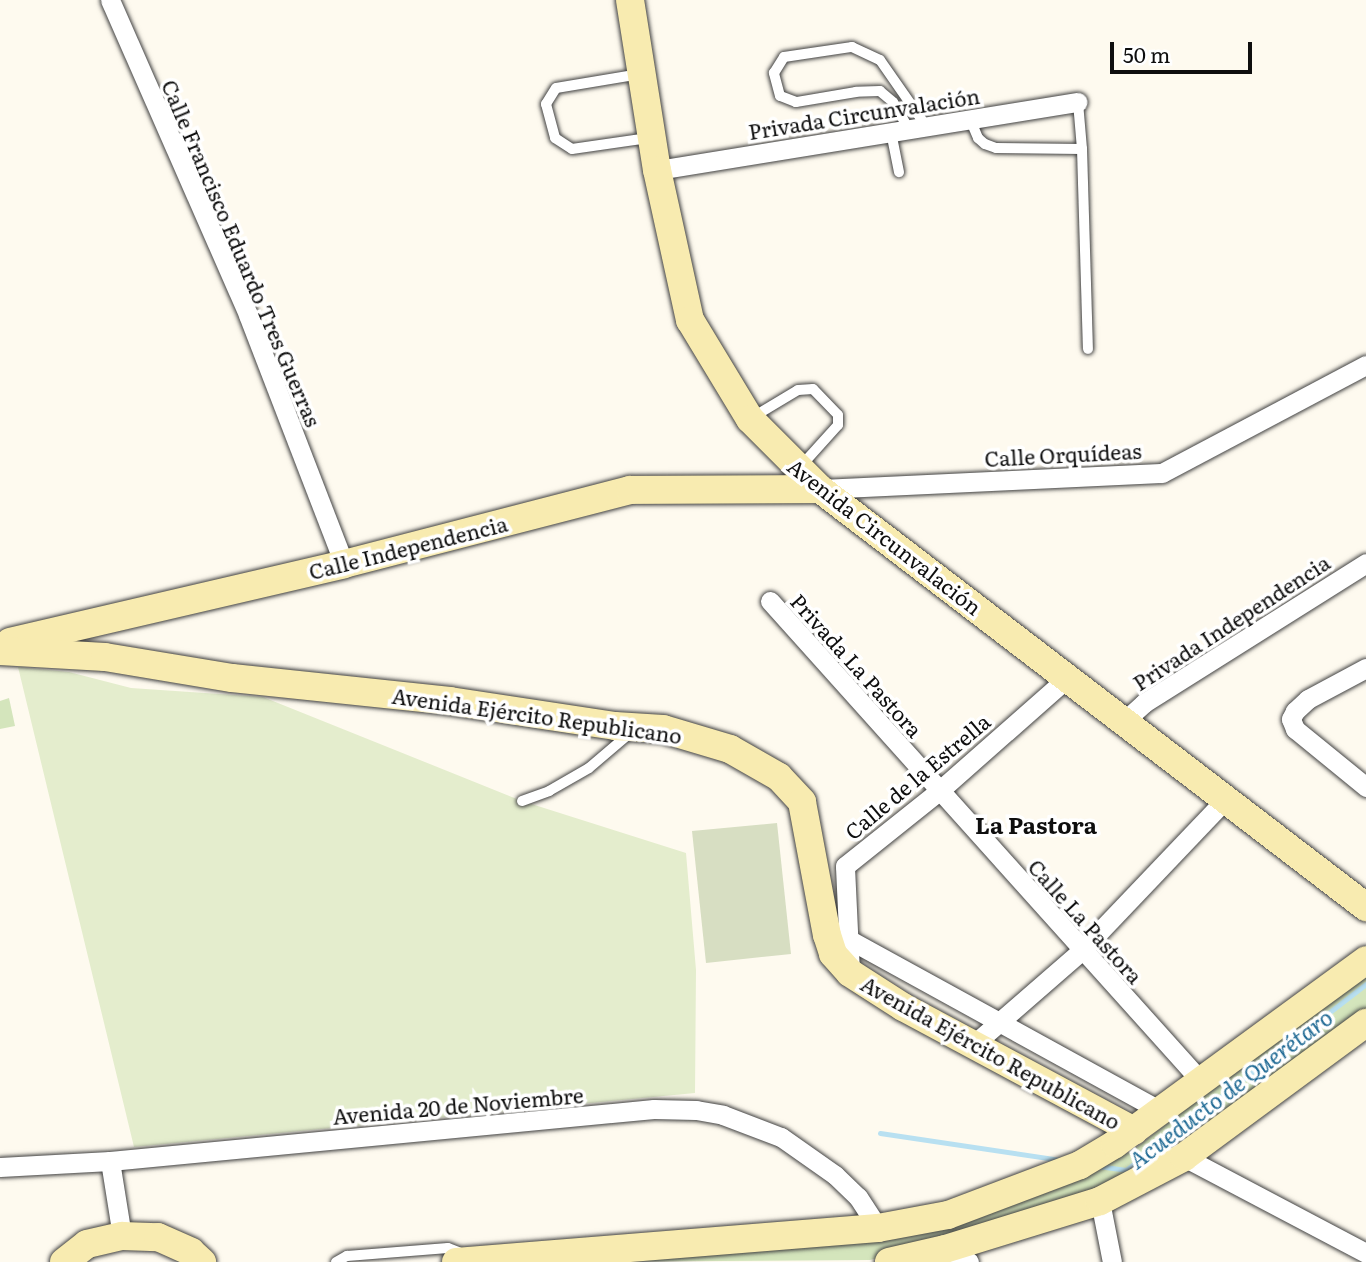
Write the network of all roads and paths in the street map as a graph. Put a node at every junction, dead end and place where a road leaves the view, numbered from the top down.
1 (110, 0) edge
2 (633, 4) edge
3 (641, 74) junction
4 (1078, 102) joint
5 (970, 119) junction
6 (909, 129) junction
7 (652, 137) junction
8 (1082, 149) junction
9 (657, 170) junction
10 (899, 172) dead end
11 (1088, 349) dead end
12 (1366, 365) edge
13 (750, 419) junction
14 (798, 469) junction
15 (820, 489) junction
16 (1366, 563) edge
17 (344, 564) junction
18 (770, 601) dead end
19 (0, 645) edge
20 (0, 651) edge
21 (1366, 668) edge
22 (1067, 678) junction
23 (1122, 723) junction
24 (637, 727) junction
25 (1366, 787) edge
26 (939, 791) junction
27 (1224, 800) junction
28 (522, 802) dead end
29 (1366, 907) edge
30 (849, 939) junction
31 (1082, 951) junction
32 (1366, 960) edge
33 (850, 974) junction
34 (1000, 1023) junction
35 (1366, 1023) edge
36 (973, 1045) junction
37 (1200, 1080) junction
38 (1161, 1111) junction
39 (1134, 1131) junction
40 (1185, 1157) junction
41 (110, 1160) junction
42 (0, 1167) edge
43 (1100, 1201) junction
44 (878, 1228) junction
45 (122, 1236) junction
46 (1366, 1253) edge
47 (957, 1255) edge
48 (470, 1261) edge
49 (64, 1262) edge
50 (202, 1262) edge
51 (336, 1262) edge
52 (889, 1262) edge
53 (1112, 1262) edge

1 - 17 street, Calle Francisco Eduardo Tres Guerras
2 - 3 street, Avenida Circunvalación
3 - 7 street, Avenida Circunvalación
3 - 7 lane
4 - 5 street, Privada Circunvalación
4 - 8 lane
5 - 6 street, Privada Circunvalación
5 - 8 lane
6 - 6 lane
6 - 9 street, Privada Circunvalación
6 - 10 lane
7 - 9 street, Avenida Circunvalación
8 - 11 lane
9 - 13 street, Avenida Circunvalación
12 - 15 street, Calle Orquídeas
13 - 14 street, Avenida Circunvalación
13 - 14 lane
14 - 15 street, Avenida Circunvalación
15 - 17 street, Calle Independencia
15 - 22 street, Avenida Circunvalación
16 - 23 street, Privada Independencia
17 - 19 street, Calle Independencia
18 - 26 street, Privada La Pastora
20 - 24 street, Avenida Ejército Republicano
21 - 25 street
22 - 23 street, Avenida Circunvalación
22 - 26 street, Calle de la Estrella
23 - 27 street, Avenida Circunvalación
24 - 28 lane
24 - 33 street, Avenida Ejército Republicano
26 - 30 street, Calle de la Estrella
26 - 31 street, Calle La Pastora
27 - 29 street, Avenida Circunvalación
27 - 31 street
30 - 33 street, Calle de la Estrella
30 - 34 street
31 - 34 street
31 - 37 street, Calle La Pastora
32 - 37 street
33 - 36 street, Avenida Ejército Republicano
34 - 36 street
34 - 38 street
35 - 40 street
36 - 39 street, Avenida Ejército Republicano
37 - 38 street
38 - 39 street
39 - 44 street
40 - 43 street
40 - 46 street
41 - 42 street, Avenida 20 de Noviembre
41 - 44 street, Avenida 20 de Noviembre
41 - 45 street
43 - 47 street
43 - 53 street
44 - 48 street
45 - 49 street
45 - 50 street
47 - 52 street
48 - 51 lane

